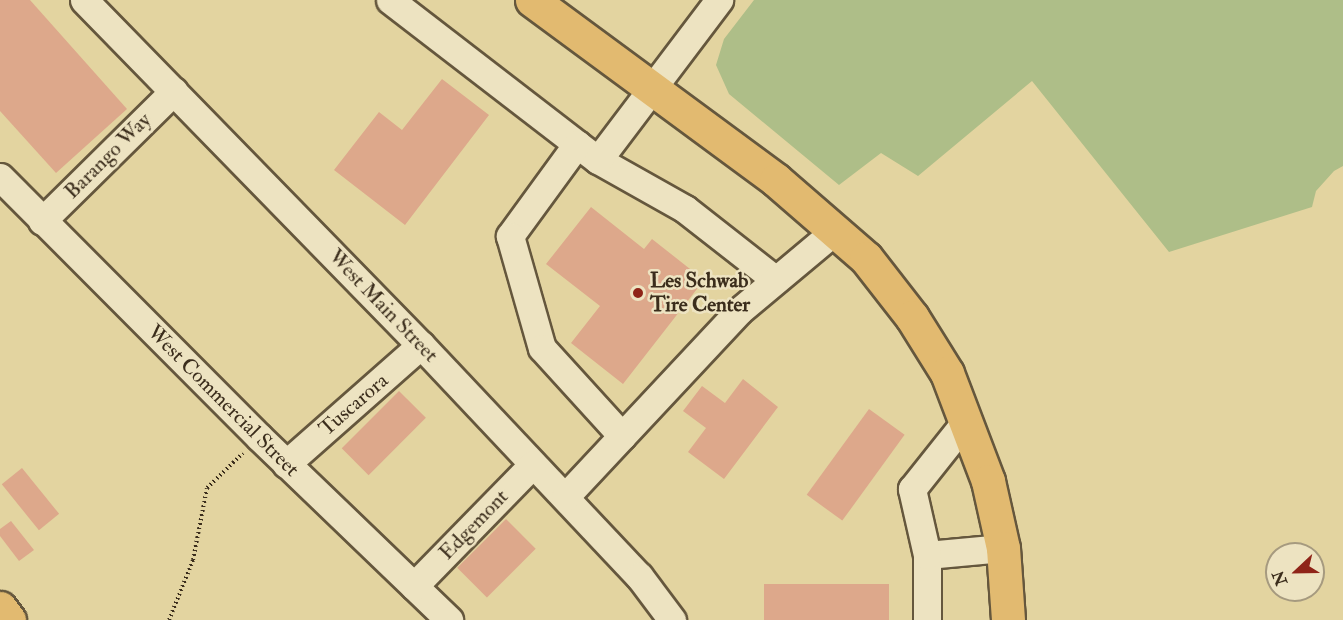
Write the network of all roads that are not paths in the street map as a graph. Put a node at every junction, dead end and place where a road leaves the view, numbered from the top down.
1 (84, 0) edge
2 (390, 0) edge
3 (532, 0) edge
4 (719, 0) edge
5 (650, 89) junction
6 (174, 91) junction
7 (587, 152) junction
8 (0, 177) edge
9 (42, 221) junction
10 (836, 230) junction
11 (776, 280) junction
12 (421, 345) junction
13 (966, 421) junction
14 (622, 436) junction
15 (286, 464) junction
16 (533, 464) junction
17 (565, 497) junction
18 (1003, 548) junction
19 (927, 555) junction
20 (414, 586) junction
21 (0, 608) edge
22 (9, 620) edge
23 (449, 620) edge
24 (672, 620) edge
25 (927, 620) edge
26 (1008, 620) edge

1 - 6 street, West Main Street
2 - 7 street
3 - 5 main road
4 - 5 street
5 - 7 street
5 - 10 main road
6 - 9 street, Barango Way
6 - 12 street, West Main Street
7 - 11 street
7 - 14 street
8 - 9 street, West Commercial Street
9 - 15 street, West Commercial Street
10 - 11 street
10 - 13 main road
11 - 14 street
12 - 15 street, Tuscarora
12 - 16 street, West Main Street
13 - 18 main road
13 - 19 street
14 - 17 street
15 - 20 street, West Commercial Street
16 - 17 street, West Main Street
16 - 20 street, Edgemont
17 - 24 street, West Main Street
18 - 19 street
18 - 26 main road
19 - 25 street
20 - 23 street, West Commercial Street
21 - 22 main road

